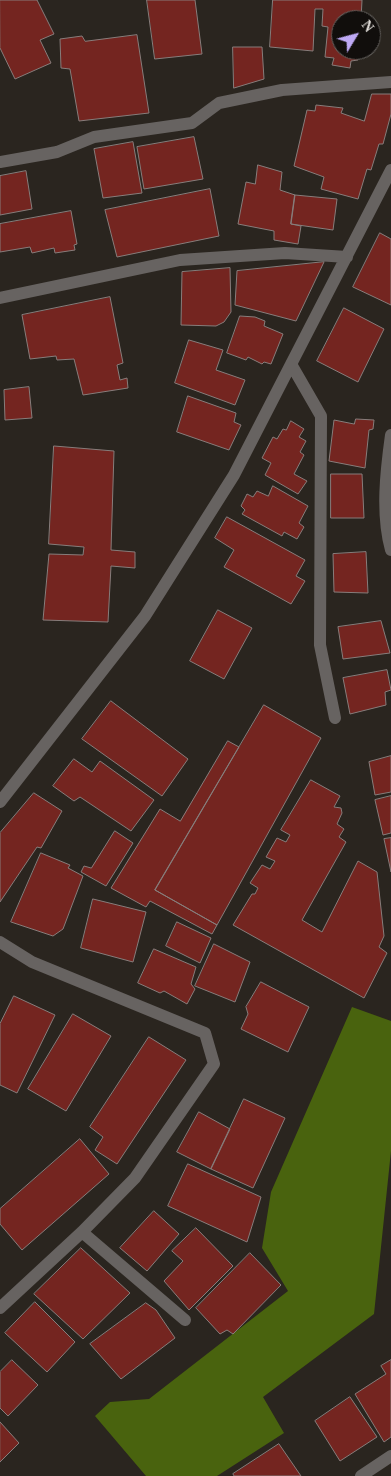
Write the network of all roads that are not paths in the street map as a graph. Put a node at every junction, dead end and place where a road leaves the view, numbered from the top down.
1 (391, 82) edge
2 (0, 162) edge
3 (391, 170) edge
4 (347, 257) junction
5 (0, 298) edge
6 (291, 364) junction
7 (391, 435) edge
8 (391, 550) edge
9 (335, 718) dead end
10 (0, 802) edge
11 (0, 942) edge
12 (82, 1232) junction
13 (0, 1308) edge
14 (185, 1320) dead end
15 (391, 1456) edge
16 (361, 1476) edge

1 - 2 street
3 - 4 street
4 - 5 street
4 - 6 street
6 - 9 street
6 - 10 street
7 - 8 street
11 - 12 street
12 - 13 street
12 - 14 street
15 - 16 street

